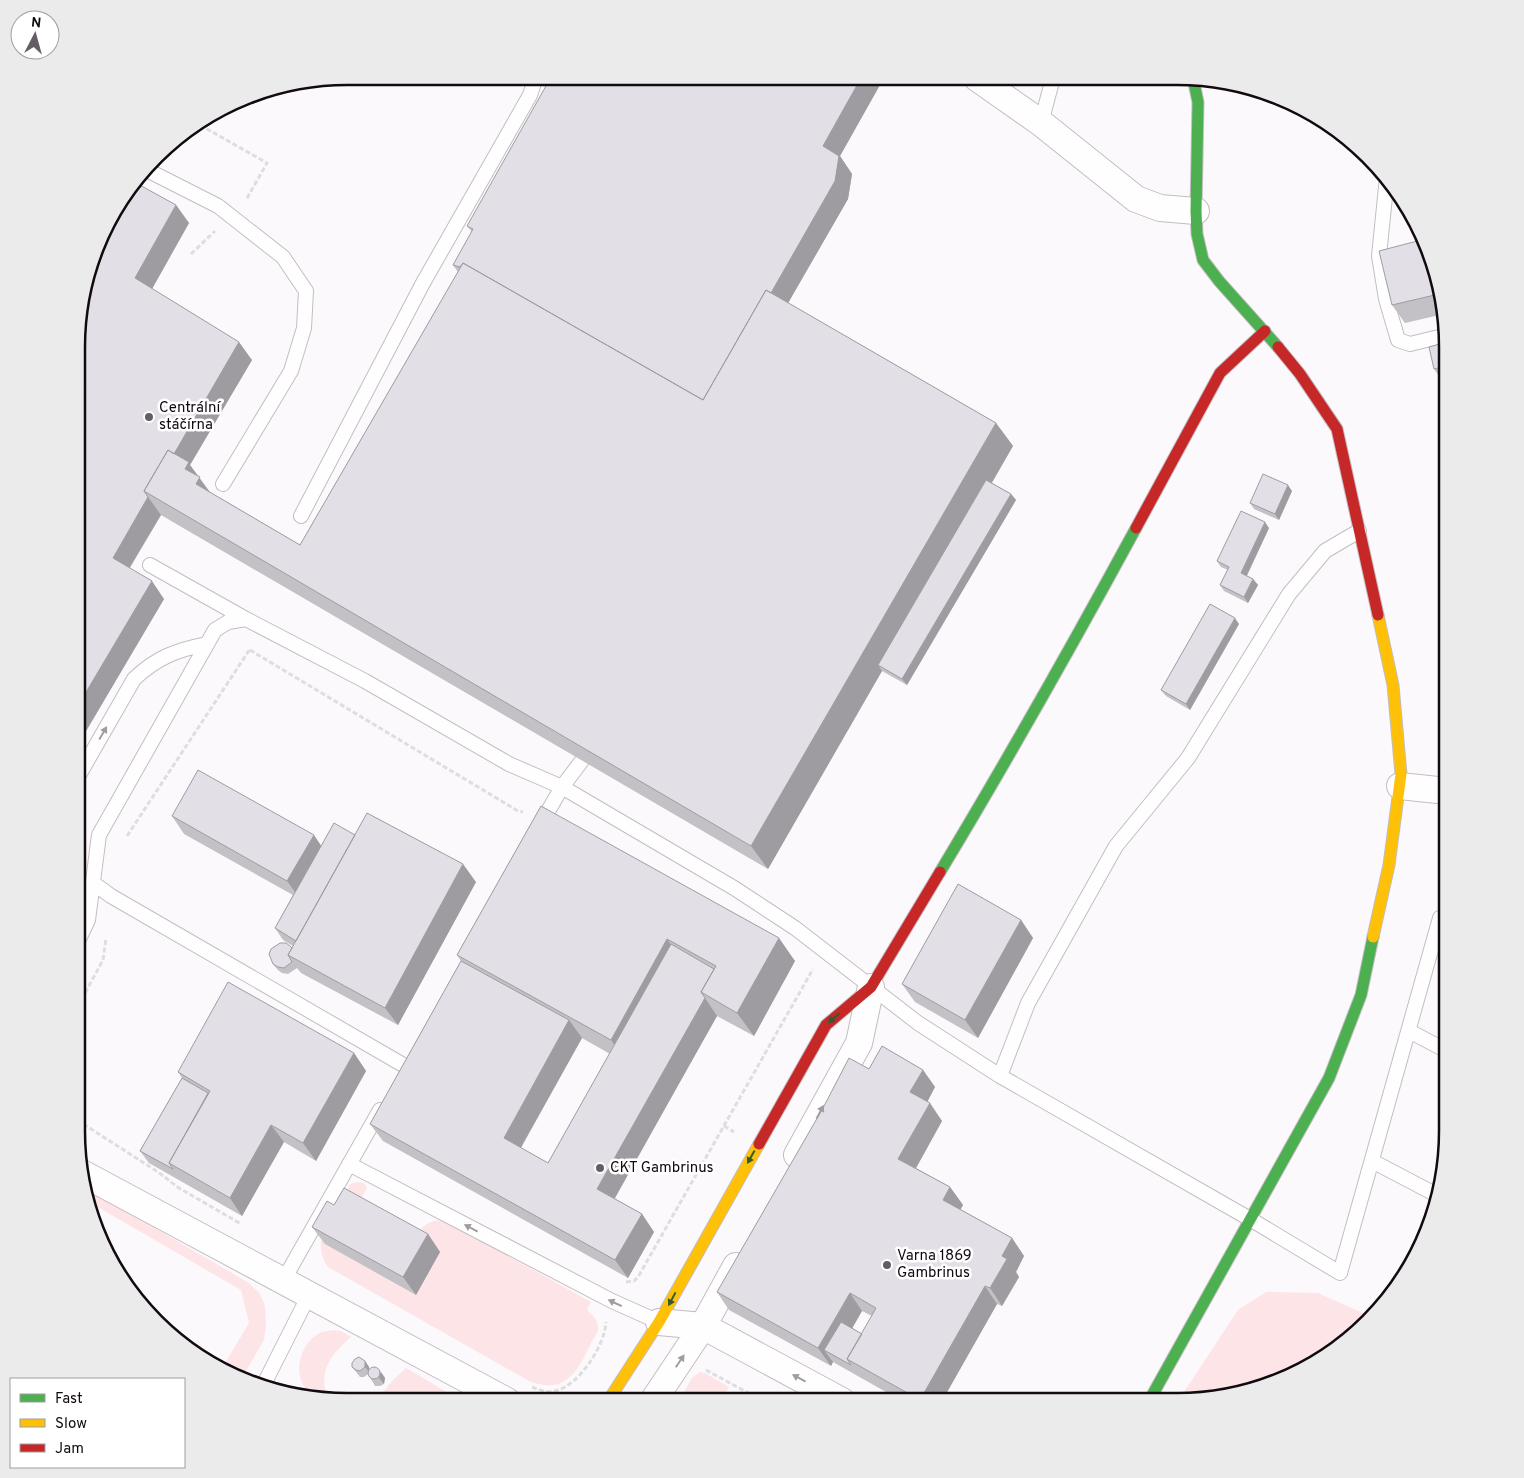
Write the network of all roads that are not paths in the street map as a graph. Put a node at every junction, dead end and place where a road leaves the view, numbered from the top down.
1 (533, 85) edge
2 (987, 85) edge
3 (1051, 85) edge
4 (1195, 86) edge
5 (1042, 123) junction
6 (152, 172) edge
7 (1386, 188) edge
8 (1196, 211) junction
9 (1265, 331) junction
10 (1438, 337) edge
11 (224, 484) dead end
12 (301, 516) dead end
13 (1359, 531) junction
14 (150, 564) dead end
15 (246, 619) junction
16 (207, 644) junction
17 (602, 734) edge
18 (85, 765) edge
19 (1400, 786) junction
20 (562, 787) junction
21 (1439, 790) edge
22 (535, 834) edge
23 (93, 883) junction
24 (1439, 922) edge
25 (85, 926) edge
26 (871, 986) junction
27 (1408, 1030) junction
28 (1439, 1046) edge
29 (405, 1065) edge
30 (1000, 1076) junction
31 (386, 1098) edge
32 (1372, 1161) junction
33 (349, 1164) junction
34 (786, 1174) edge
35 (89, 1177) edge
36 (1432, 1192) edge
37 (1250, 1219) junction
38 (749, 1242) edge
39 (283, 1281) junction
40 (309, 1295) junction
41 (660, 1322) junction
42 (703, 1326) junction
43 (266, 1380) edge
44 (517, 1393) edge
45 (613, 1393) edge
46 (658, 1393) edge
47 (827, 1393) edge
48 (1153, 1393) edge

1 - 12 lane
2 - 5 street
3 - 5 lane
4 - 8 street
5 - 8 street
6 - 11 lane
7 - 10 lane
8 - 9 street
9 - 13 street
9 - 26 street
13 - 19 street
13 - 30 lane
14 - 15 lane
15 - 16 lane
15 - 20 lane
18 -> 16 lane
16 - 23 lane
17 - 20 lane
19 - 21 street
19 - 37 street
20 - 22 lane
20 - 26 lane
23 - 25 lane
23 - 29 lane
24 - 27 lane
26 - 30 lane
34 -> 26 street
26 -> 41 street
27 - 28 lane
27 - 32 lane
30 - 37 lane
31 - 33 lane
32 - 36 lane
32 - 37 lane
33 - 39 lane
41 -> 33 lane
35 - 39 street
37 - 48 street
38 - 42 street
39 - 40 street
40 - 43 lane
40 - 44 street
41 - 42 street
41 - 45 street
46 -> 42 street
47 -> 42 street

